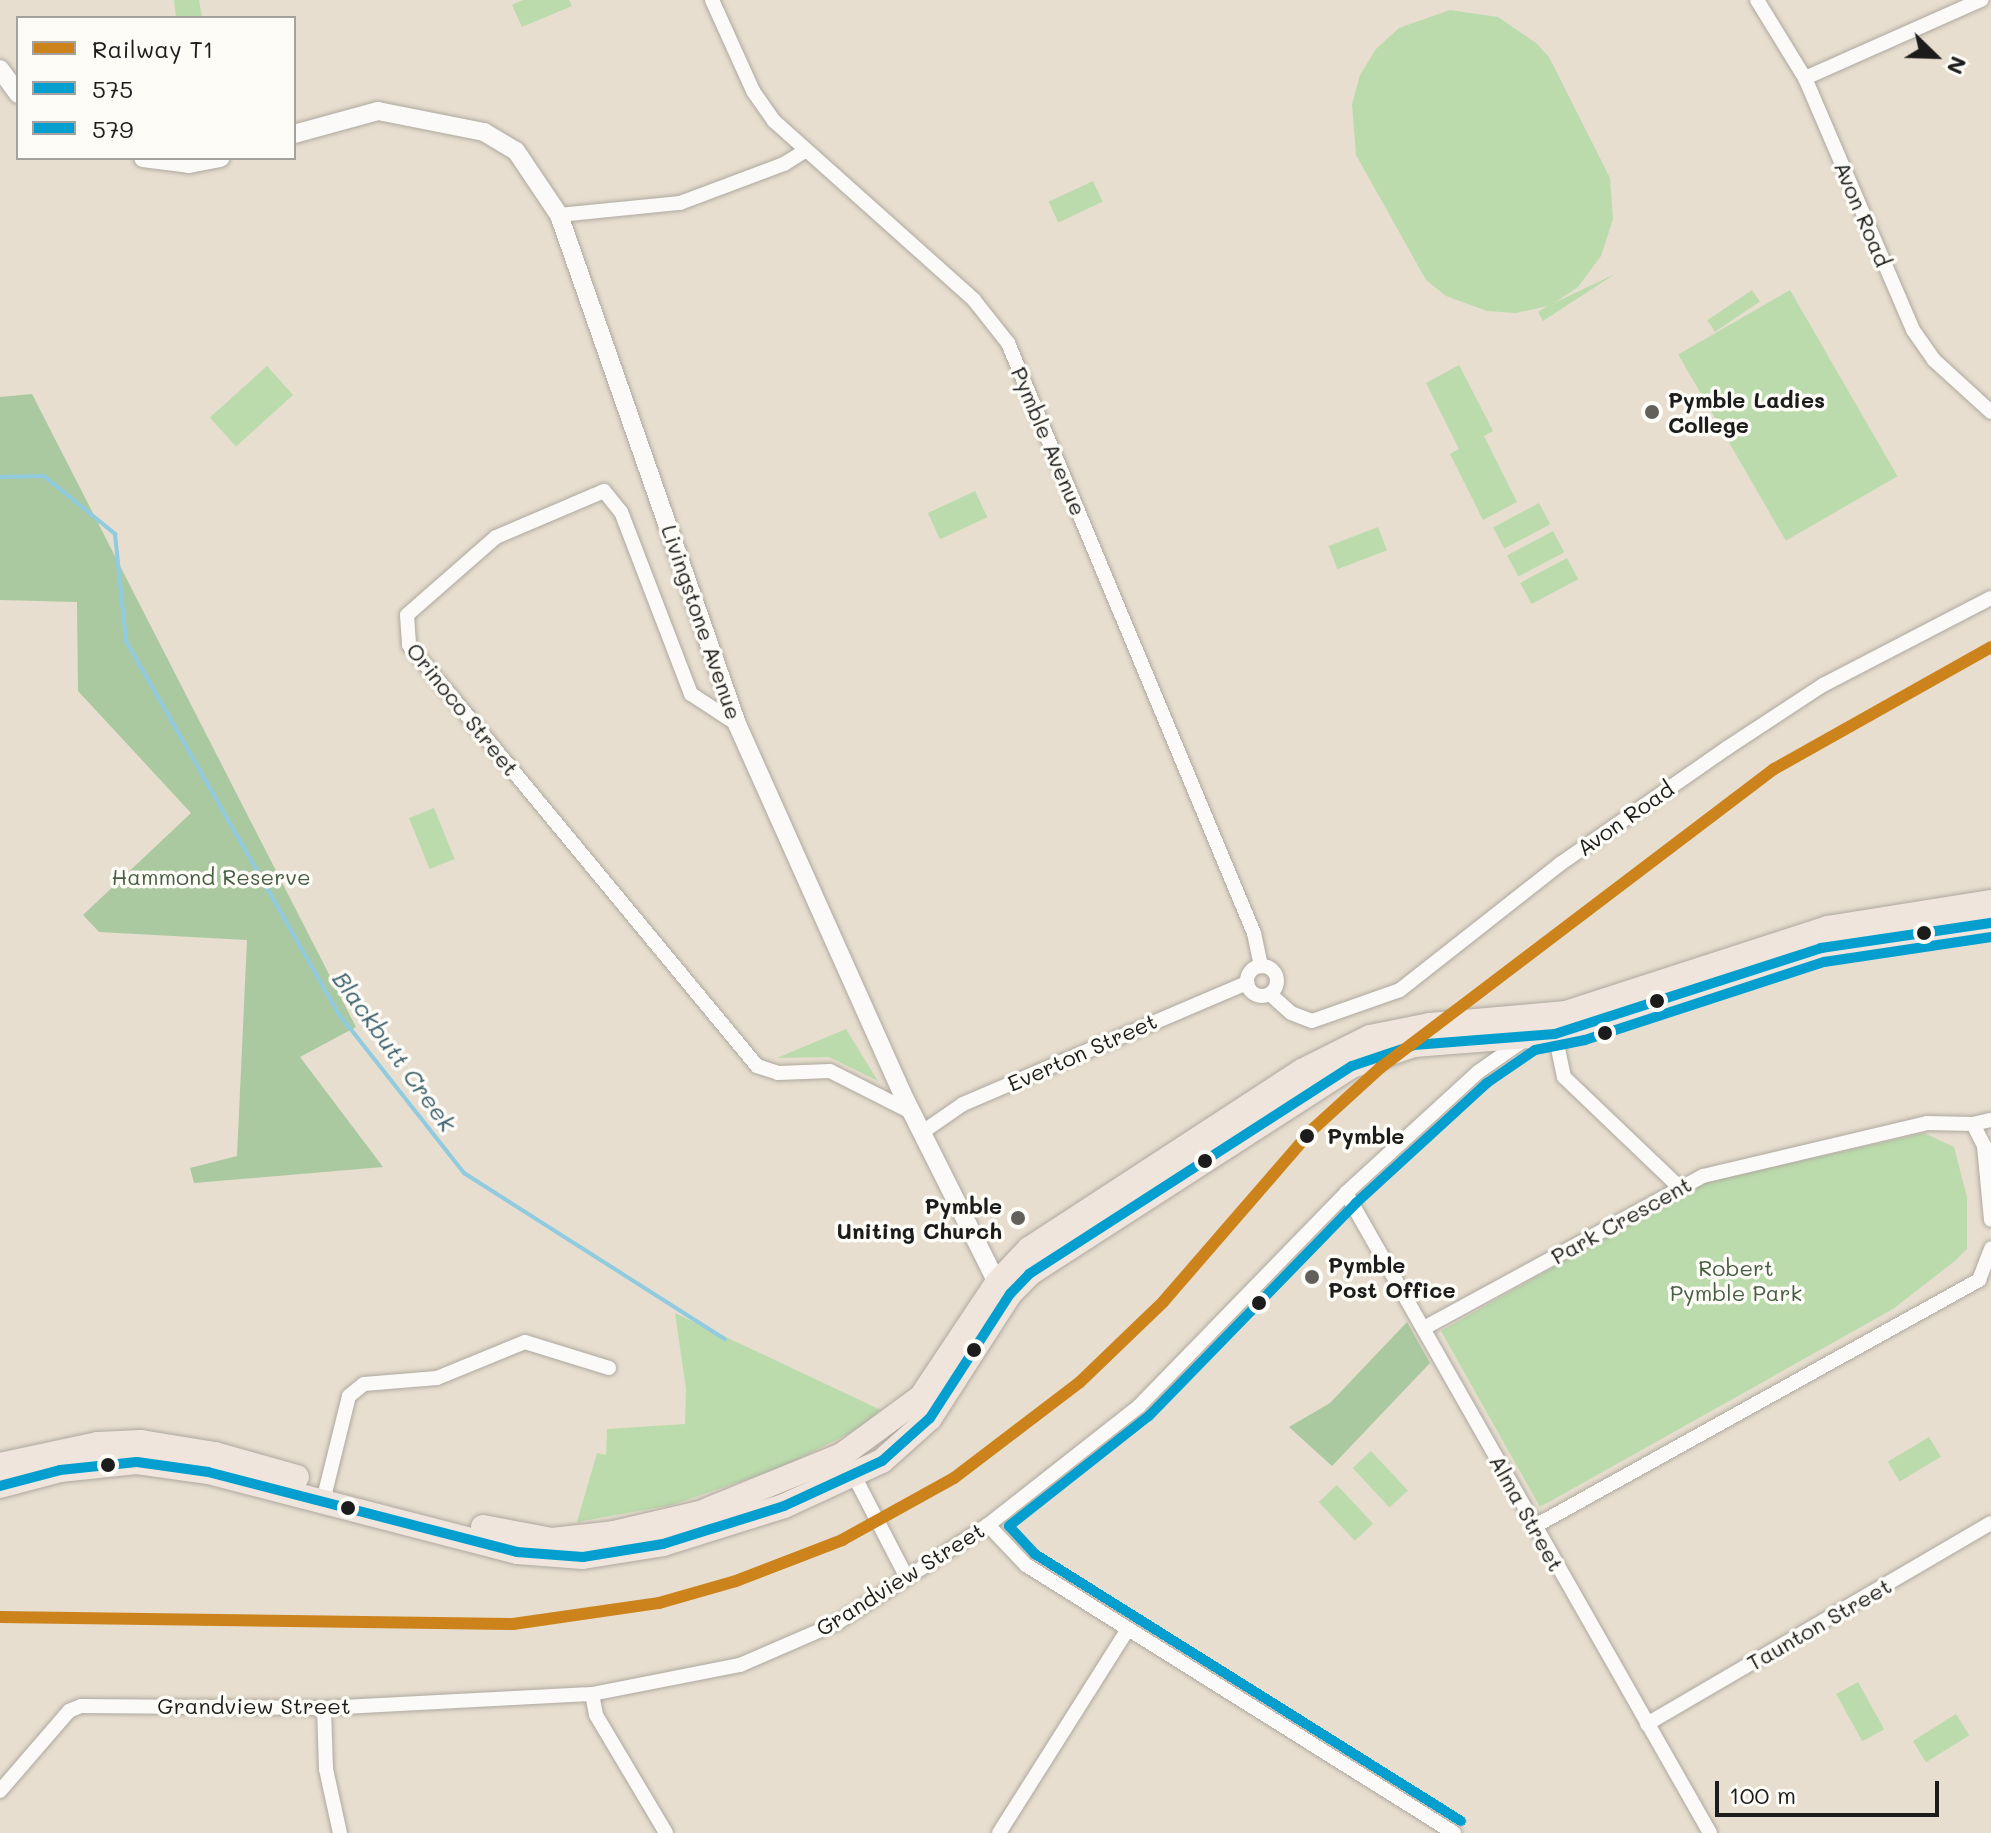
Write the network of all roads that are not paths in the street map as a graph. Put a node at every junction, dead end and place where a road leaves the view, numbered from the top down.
1 (712, 0) edge
2 (1757, 0) edge
3 (1981, 0) edge
4 (0, 69) edge
5 (1805, 78) junction
6 (16, 91) edge
7 (296, 133) edge
8 (803, 152) junction
9 (158, 160) edge
10 (210, 160) edge
11 (559, 215) junction
12 (1991, 412) edge
13 (1991, 598) edge
14 (737, 724) junction
15 (1991, 902) edge
16 (1991, 923) edge
17 (1261, 966) junction
18 (1247, 983) junction
19 (1270, 994) junction
20 (1555, 1034) junction
21 (1529, 1037) junction
22 (1475, 1040) junction
23 (1478, 1072) junction
24 (913, 1113) junction
25 (1991, 1120) edge
26 (1973, 1124) junction
27 (924, 1131) junction
28 (1678, 1186) junction
29 (1346, 1193) junction
30 (1991, 1220) edge
31 (1991, 1248) edge
32 (1003, 1289) junction
33 (1424, 1328) junction
34 (609, 1368) dead end
35 (842, 1455) junction
36 (855, 1477) junction
37 (2, 1479) edge
38 (325, 1493) junction
39 (1991, 1523) edge
40 (988, 1525) junction
41 (1535, 1526) junction
42 (907, 1578) junction
43 (1128, 1629) junction
44 (592, 1694) junction
45 (324, 1708) junction
46 (1647, 1724) junction
47 (0, 1791) edge
48 (340, 1833) edge
49 (666, 1833) edge
50 (999, 1833) edge
51 (1454, 1833) edge
52 (1710, 1833) edge

1 - 8 street, Pymble Avenue
2 - 5 street, Avon Road
3 - 5 street
4 - 6 street
5 - 12 street, Avon Road
7 - 11 street, Livingstone Avenue
8 - 11 street
8 - 17 street, Pymble Avenue
9 - 10 street
11 - 14 street, Livingstone Avenue
13 - 19 street, Avon Road
14 - 24 street, Livingstone Avenue
14 - 24 street, Orinoco Street
15 - 32 highway
16 - 20 highway
17 - 18 street
17 - 19 street, Pymble Avenue
18 - 19 street
18 - 27 street, Everton Street
20 - 21 highway
20 - 28 street
21 - 22 highway
21 - 23 street, Grandview Street
22 - 23 street
22 - 32 highway
23 - 29 street, Grandview Street
24 - 27 street, Livingstone Avenue
25 - 26 street, Park Crescent
26 - 28 street, Park Crescent
26 - 30 street
27 - 32 street, Livingstone Avenue
28 - 33 street, Park Crescent
29 - 33 street, Alma Street
29 - 40 street, Grandview Street
31 - 41 street
32 - 35 highway
32 - 36 highway
33 - 41 street, Alma Street
34 - 38 street
35 - 36 street
35 - 38 highway
36 - 38 highway
36 - 42 street
37 - 38 highway
39 - 46 street, Taunton Street
40 - 42 street, Grandview Street
40 - 43 street
41 - 46 street, Alma Street
42 - 44 street, Grandview Street
43 - 50 street
43 - 51 street
44 - 45 street, Grandview Street
44 - 49 street
45 - 47 street, Grandview Street
45 - 48 street
46 - 52 street, Alma Street

